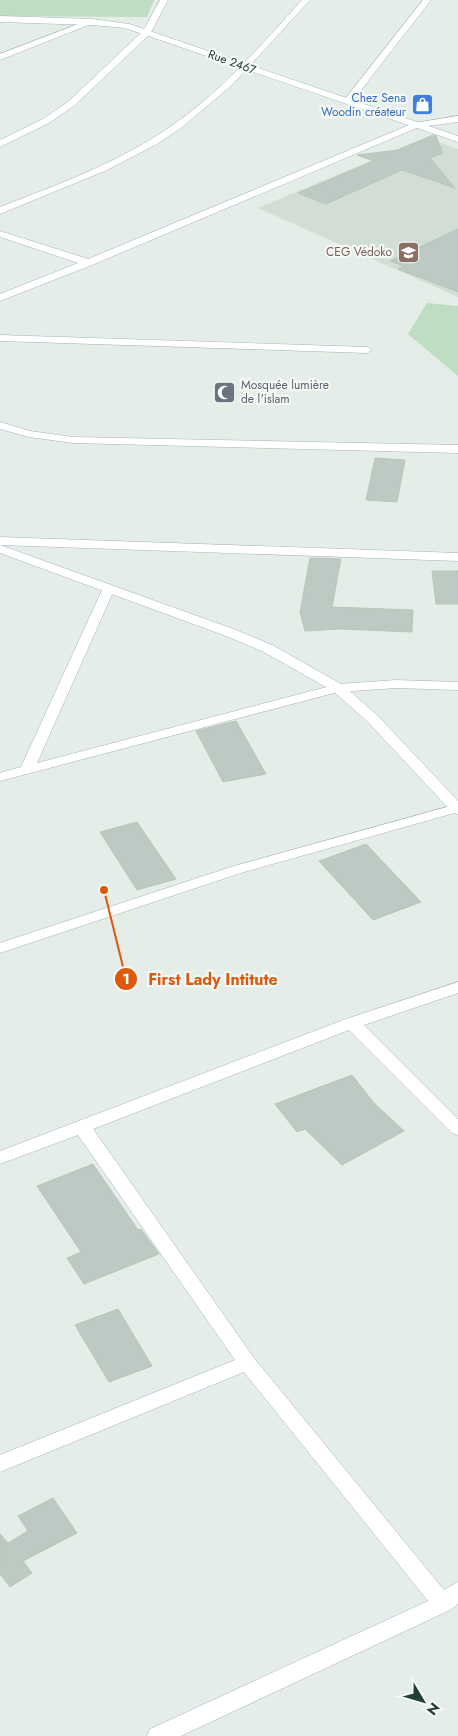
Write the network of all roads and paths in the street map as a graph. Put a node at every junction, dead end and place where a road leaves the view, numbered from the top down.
1 (164, 0) edge
2 (306, 0) edge
3 (427, 0) edge
4 (0, 19) edge
5 (92, 22) junction
6 (147, 32) junction
7 (0, 57) edge
8 (244, 67) junction
9 (348, 101) junction
10 (458, 119) edge
11 (417, 125) junction
12 (458, 139) edge
13 (0, 144) edge
14 (0, 211) edge
15 (0, 234) edge
16 (88, 263) junction
17 (0, 298) edge
18 (0, 338) edge
19 (367, 350) dead end
20 (0, 425) edge
21 (458, 449) edge
22 (0, 541) edge
23 (0, 549) edge
24 (458, 557) edge
25 (109, 588) junction
26 (458, 686) edge
27 (338, 688) junction
28 (27, 768) junction
29 (0, 777) edge
30 (457, 809) edge
31 (0, 948) edge
32 (458, 987) edge
33 (352, 1023) junction
34 (82, 1127) junction
35 (458, 1129) edge
36 (0, 1158) edge
37 (247, 1363) junction
38 (0, 1464) edge
39 (450, 1598) edge
40 (158, 1736) edge

1 - 6 street
2 - 8 street
3 - 9 street
4 - 5 street, Rue 2467
5 - 6 street, Rue 2467
5 - 7 street
6 - 8 street, Rue 2467
6 - 13 street
8 - 9 street, Rue 2467
8 - 14 street
9 - 11 street, Rue 2467
10 - 11 street
11 - 12 street, Rue 2467
11 - 16 street
15 - 16 street
16 - 17 street
18 - 19 street
20 - 21 street
22 - 24 street
23 - 25 street
25 - 27 street
25 - 28 street
26 - 27 street
27 - 28 street
27 - 30 street
28 - 29 street
30 - 31 street
32 - 33 street
33 - 34 street
33 - 35 street
34 - 36 street
34 - 37 street
37 - 38 street
37 - 39 street
39 - 40 street

